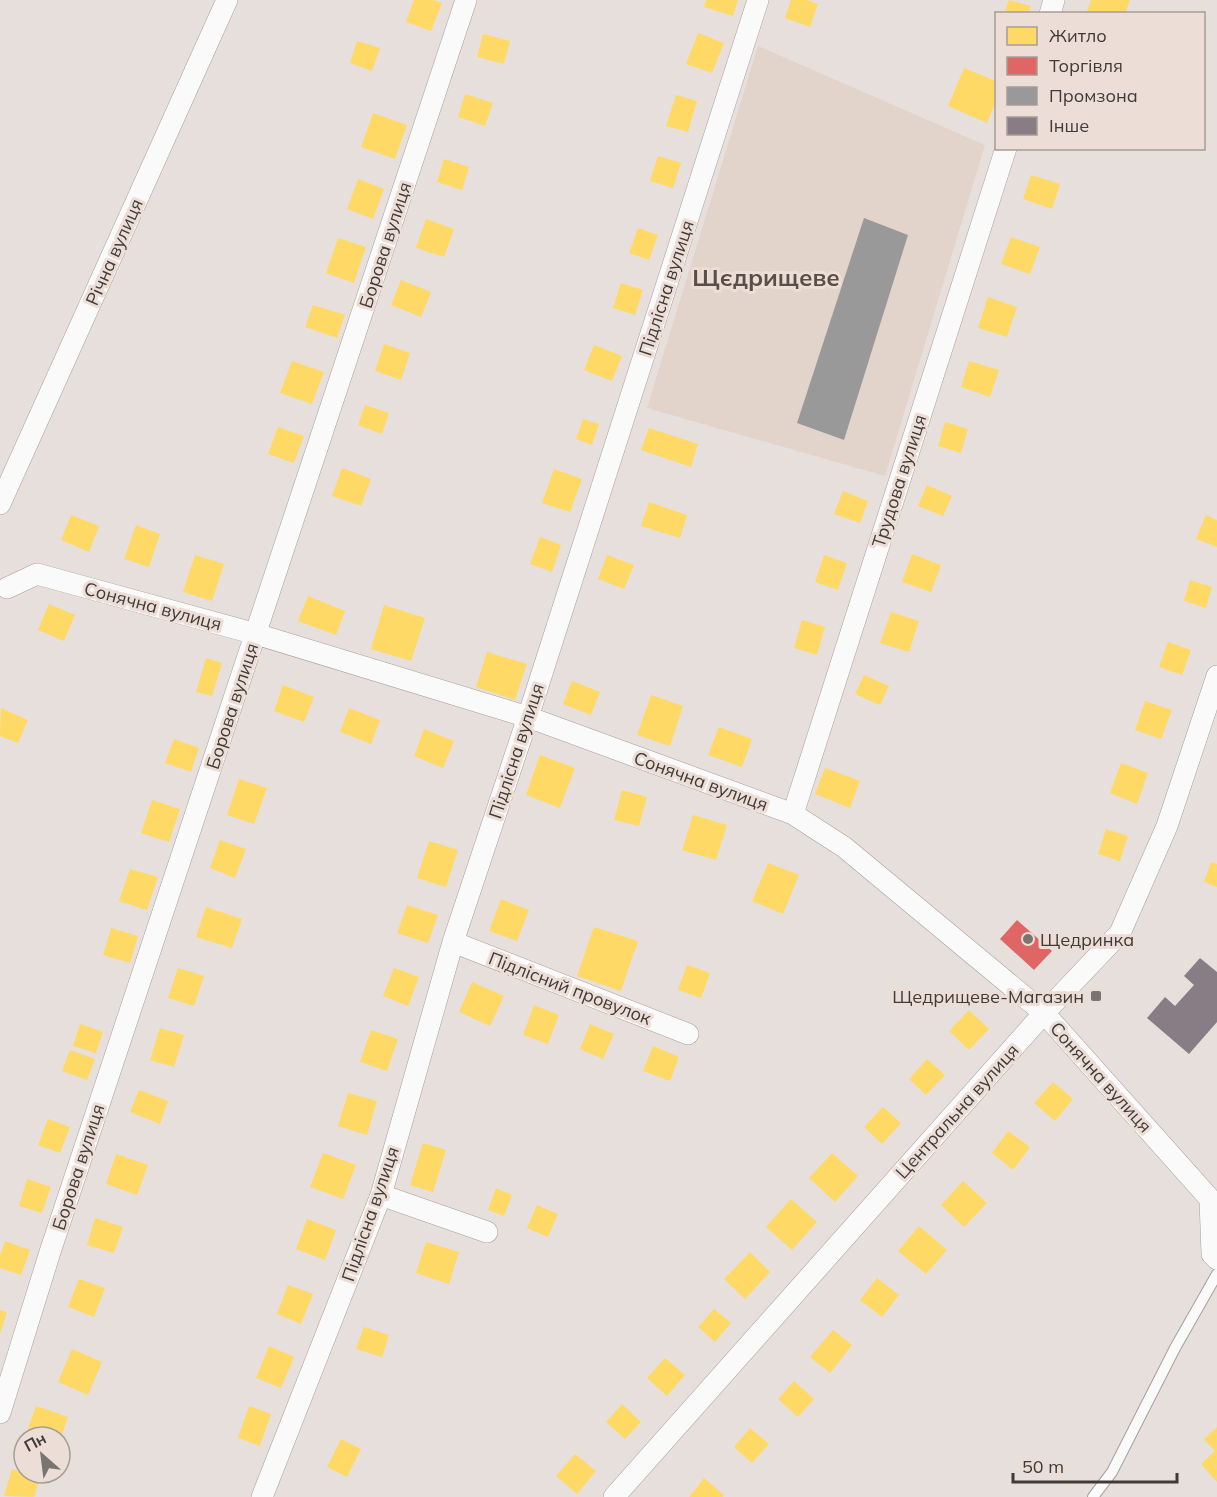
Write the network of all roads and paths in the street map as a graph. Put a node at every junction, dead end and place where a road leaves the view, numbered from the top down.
1 (227, 0) edge
2 (466, 0) edge
3 (758, 0) edge
4 (1005, 150) edge
5 (0, 504) edge
6 (2, 591) edge
7 (256, 634) junction
8 (1217, 676) edge
9 (528, 717) junction
10 (793, 814) junction
11 (453, 942) junction
12 (1044, 1013) junction
13 (688, 1034) dead end
14 (381, 1195) junction
15 (487, 1232) dead end
16 (1217, 1259) edge
17 (1217, 1274) edge
18 (0, 1413) edge
19 (262, 1497) edge
20 (614, 1497) edge
21 (1093, 1497) edge

1 - 5 street, Річна вулиця
2 - 7 street, Борова вулиця
3 - 9 street, Підлісна вулиця
4 - 10 street, Трудова вулиця
6 - 7 street, Сонячна вулиця
7 - 9 street, Сонячна вулиця
7 - 18 street, Борова вулиця
8 - 12 street, Центральна вулиця
9 - 10 street, Сонячна вулиця
9 - 11 street, Підлісна вулиця
10 - 12 street, Сонячна вулиця
11 - 13 street, Підлісний провулок
11 - 14 street, Підлісна вулиця
12 - 16 street, Сонячна вулиця
12 - 20 street, Центральна вулиця
14 - 15 street
14 - 19 street, Підлісна вулиця
17 - 21 lane

